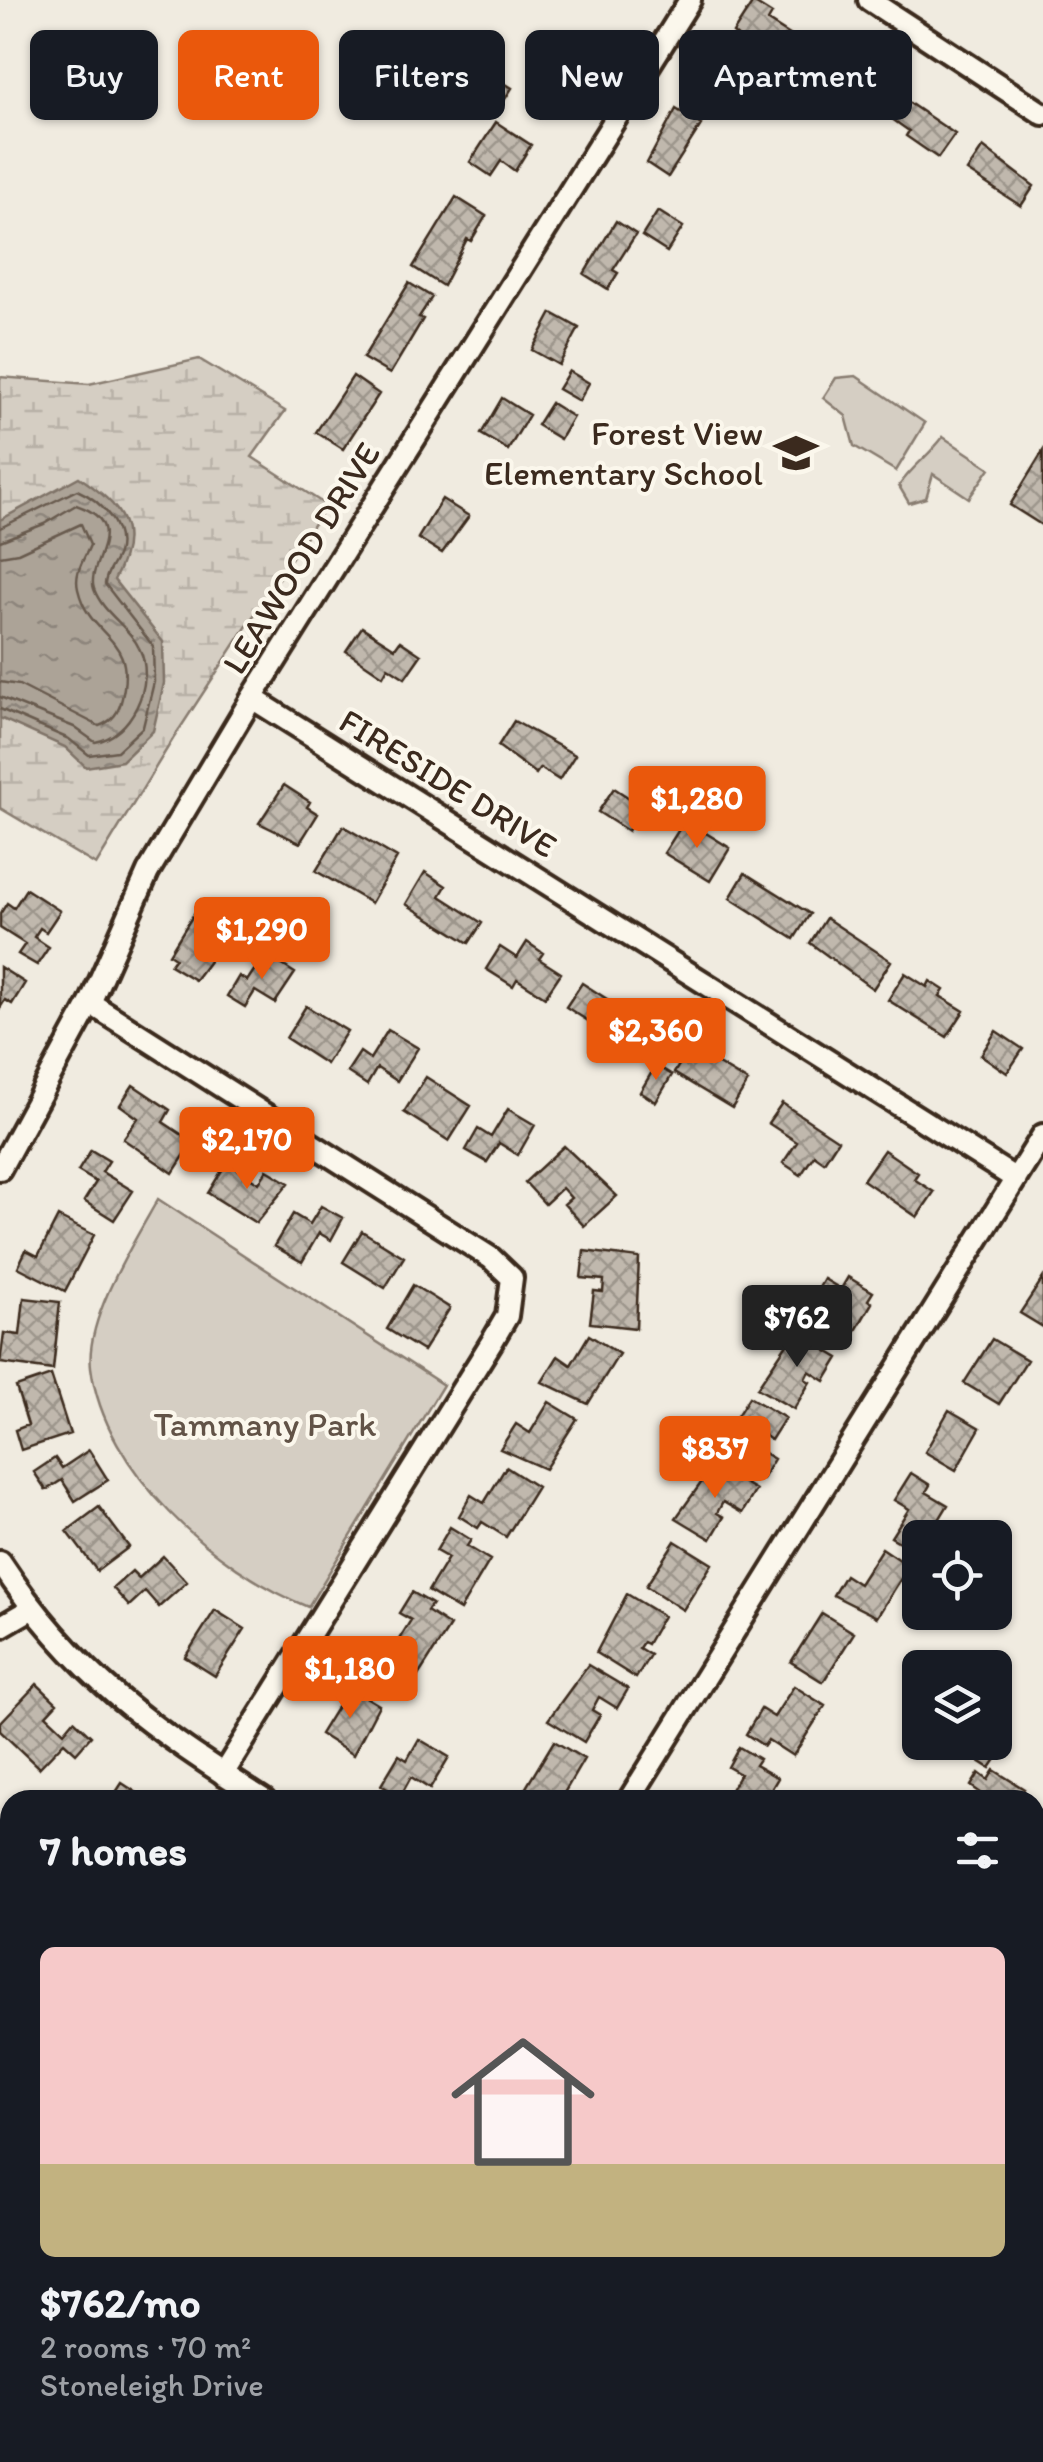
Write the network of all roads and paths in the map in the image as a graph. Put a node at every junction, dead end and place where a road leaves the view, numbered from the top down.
1 (690, 0) edge
2 (869, 0) edge
3 (1043, 114) edge
4 (252, 698) junction
5 (90, 1004) junction
6 (1043, 1136) edge
7 (0, 1168) edge
8 (1016, 1178) junction
9 (0, 1562) edge
10 (31, 1609) junction
11 (0, 1627) edge
12 (223, 1774) junction
13 (248, 1790) edge
14 (635, 1790) edge

1 - 4 street, LEAWOOD DRIVE
2 - 3 street
4 - 5 street, LEAWOOD DRIVE
4 - 8 street, FIRESIDE DRIVE
5 - 7 street, LEAWOOD DRIVE
5 - 12 street
6 - 8 street
8 - 14 street
9 - 10 street
10 - 11 street
10 - 12 street
12 - 13 street

